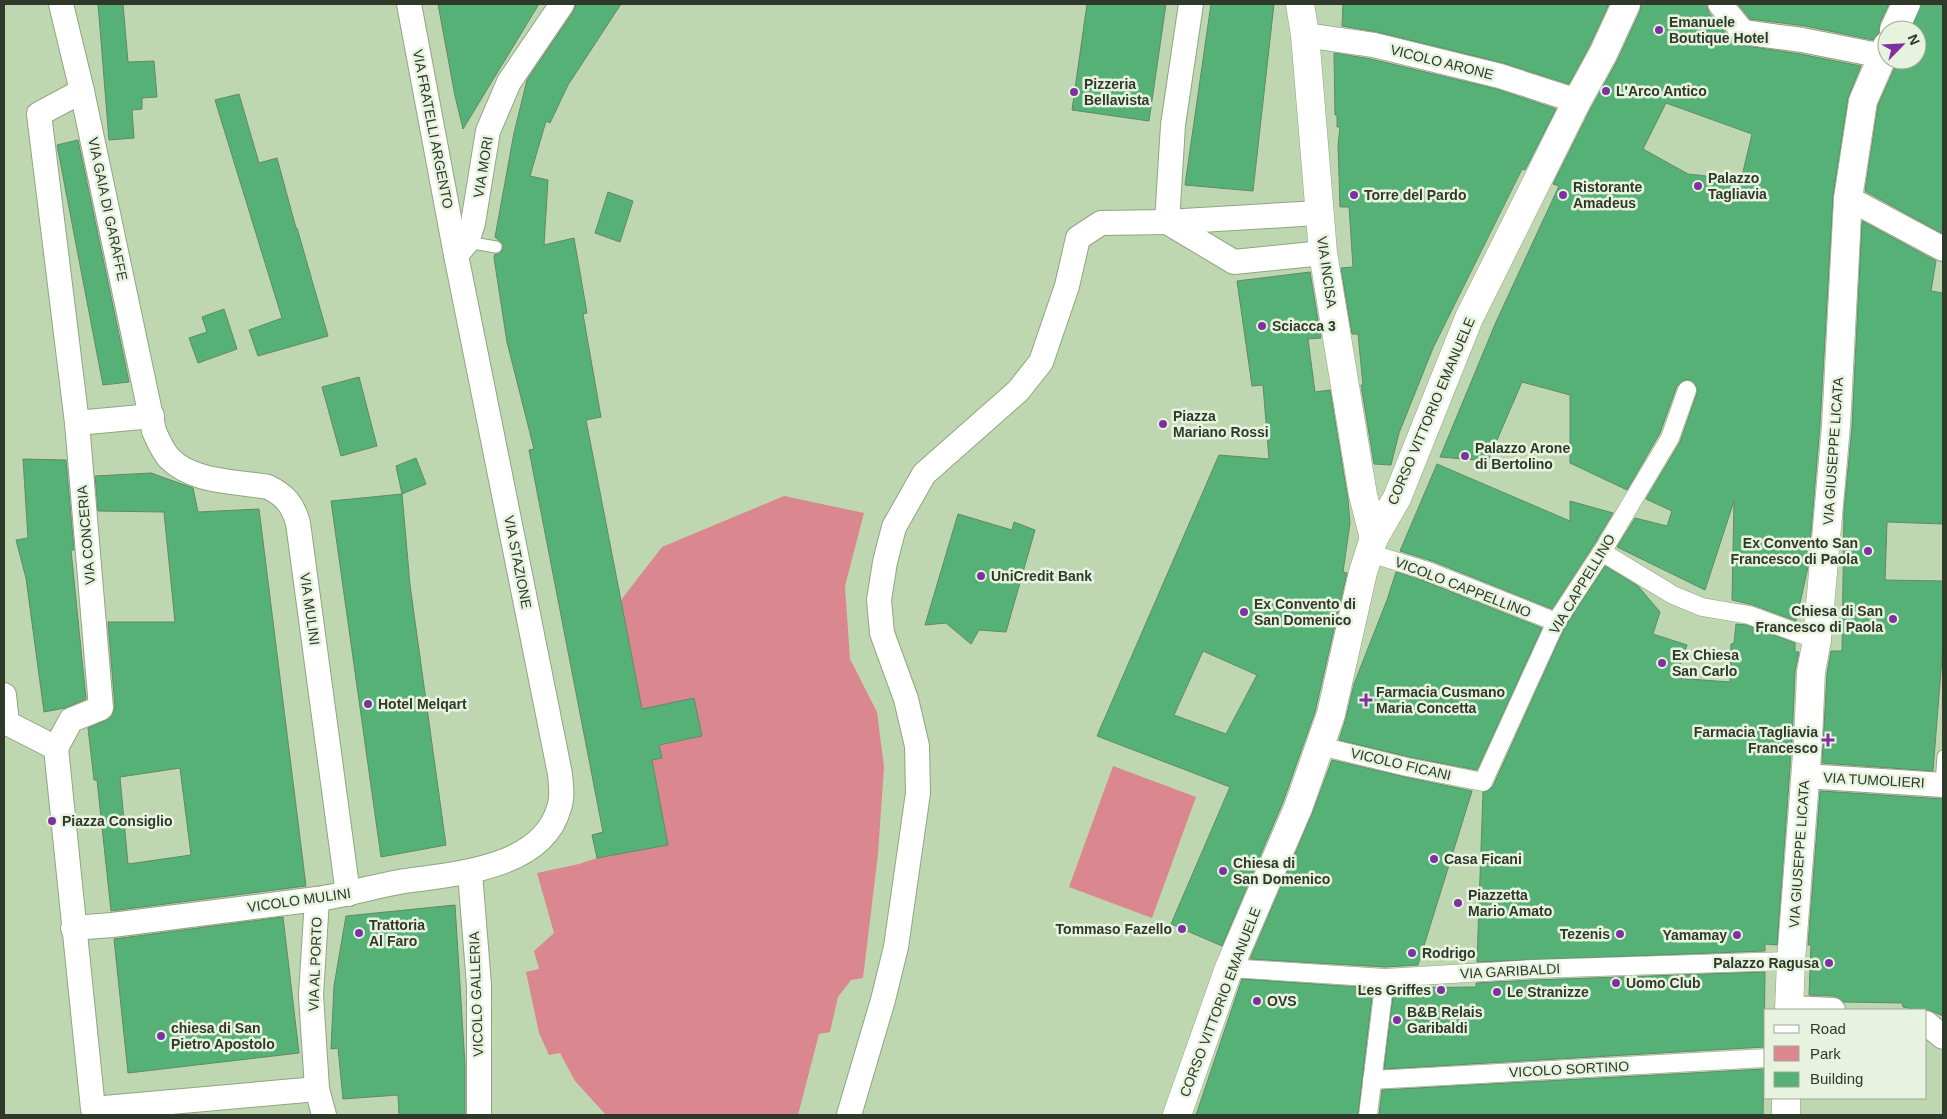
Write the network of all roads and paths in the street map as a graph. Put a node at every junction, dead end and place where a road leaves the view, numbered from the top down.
1 (61, 4) edge
2 (409, 4) edge
3 (562, 4) edge
4 (1192, 4) edge
5 (1300, 4) edge
6 (1626, 4) edge
7 (1720, 4) edge
8 (1906, 4) edge
9 (1899, 20) edge
10 (1304, 36) junction
11 (1877, 50) edge
12 (1877, 70) edge
13 (82, 90) junction
14 (1576, 101) junction
15 (1848, 198) junction
16 (1318, 213) junction
17 (1167, 222) junction
18 (496, 246) dead end
19 (461, 248) junction
20 (1943, 249) edge
21 (1323, 252) junction
22 (1687, 390) dead end
23 (152, 416) junction
24 (76, 423) junction
25 (1371, 546) junction
26 (1602, 552) junction
27 (1556, 622) junction
28 (1817, 640) junction
29 (4, 695) edge
30 (1320, 746) junction
31 (56, 748) junction
32 (1943, 756) edge
33 (1805, 776) junction
34 (1483, 782) joint
35 (1942, 785) edge
36 (520, 854) joint
37 (470, 873) junction
38 (348, 894) junction
39 (317, 899) junction
40 (73, 928) junction
41 (1791, 961) junction
42 (1229, 968) junction
43 (1385, 978) junction
44 (1790, 1009) edge
45 (1927, 1023) edge
46 (1943, 1037) edge
47 (1764, 1058) edge
48 (1372, 1080) junction
49 (318, 1090) junction
50 (1786, 1099) edge
51 (216, 1106) edge
52 (324, 1115) edge
53 (479, 1115) edge
54 (849, 1115) edge
55 (1177, 1115) edge
56 (1368, 1115) edge
57 (1786, 1115) edge

1 - 13 street, VIA GAIA DI GARAFFE
2 - 19 street, VIA FRATELLI ARGENTO
3 - 19 street, VIA MORI
4 - 17 street
5 - 10 street, VIA INCISA
6 - 14 street, CORSO VITTORIO EMANUELE
7 - 11 street
8 - 9 street
10 - 14 street, VICOLO ARONE
10 - 16 street, VIA INCISA
12 - 15 street, VIA GIUSEPPE LICATA
13 - 23 street, VIA GAIA DI GARAFFE
13 - 24 street
14 - 25 street, CORSO VITTORIO EMANUELE
15 - 20 street
15 - 28 street, VIA GIUSEPPE LICATA
16 - 17 street
16 - 21 street, VIA INCISA
17 - 21 street
17 - 54 street
18 - 19 lane
19 - 36 street, VIA STAZIONE
21 - 25 street, VIA INCISA
22 - 26 street, VIA CAPPELLINO
23 - 24 street
23 - 38 street, VIA MULINI
24 - 31 street, VIA CONCERIA
25 - 27 street, VICOLO CAPPELLINO
25 - 30 street, CORSO VITTORIO EMANUELE
26 - 27 street, VIA CAPPELLINO
26 - 28 street
27 - 34 street, VIA CAPPELLINO
28 - 33 street, VIA GIUSEPPE LICATA
29 - 31 street
30 - 34 street, VICOLO FICANI
30 - 42 street, CORSO VITTORIO EMANUELE
31 - 40 street
32 - 35 lane
33 - 35 street, VIA TUMOLIERI
33 - 41 street, VIA GIUSEPPE LICATA
36 - 37 street, VICOLO MULINI
37 - 38 street, VICOLO MULINI
37 - 53 street, VICOLO GALLERIA
38 - 39 street, VICOLO MULINI
39 - 40 street, VICOLO MULINI
39 - 49 street, VIA AL PORTO
40 - 51 street
41 - 43 street, VIA GARIBALDI
41 - 44 street, VIA GIUSEPPE LICATA
42 - 43 street, VIA GARIBALDI
42 - 55 street, CORSO VITTORIO EMANUELE
43 - 48 street
45 - 46 street
47 - 48 street, VICOLO SORTINO
48 - 56 street
49 - 51 street
49 - 52 street, VIA AL PORTO
50 - 57 street

